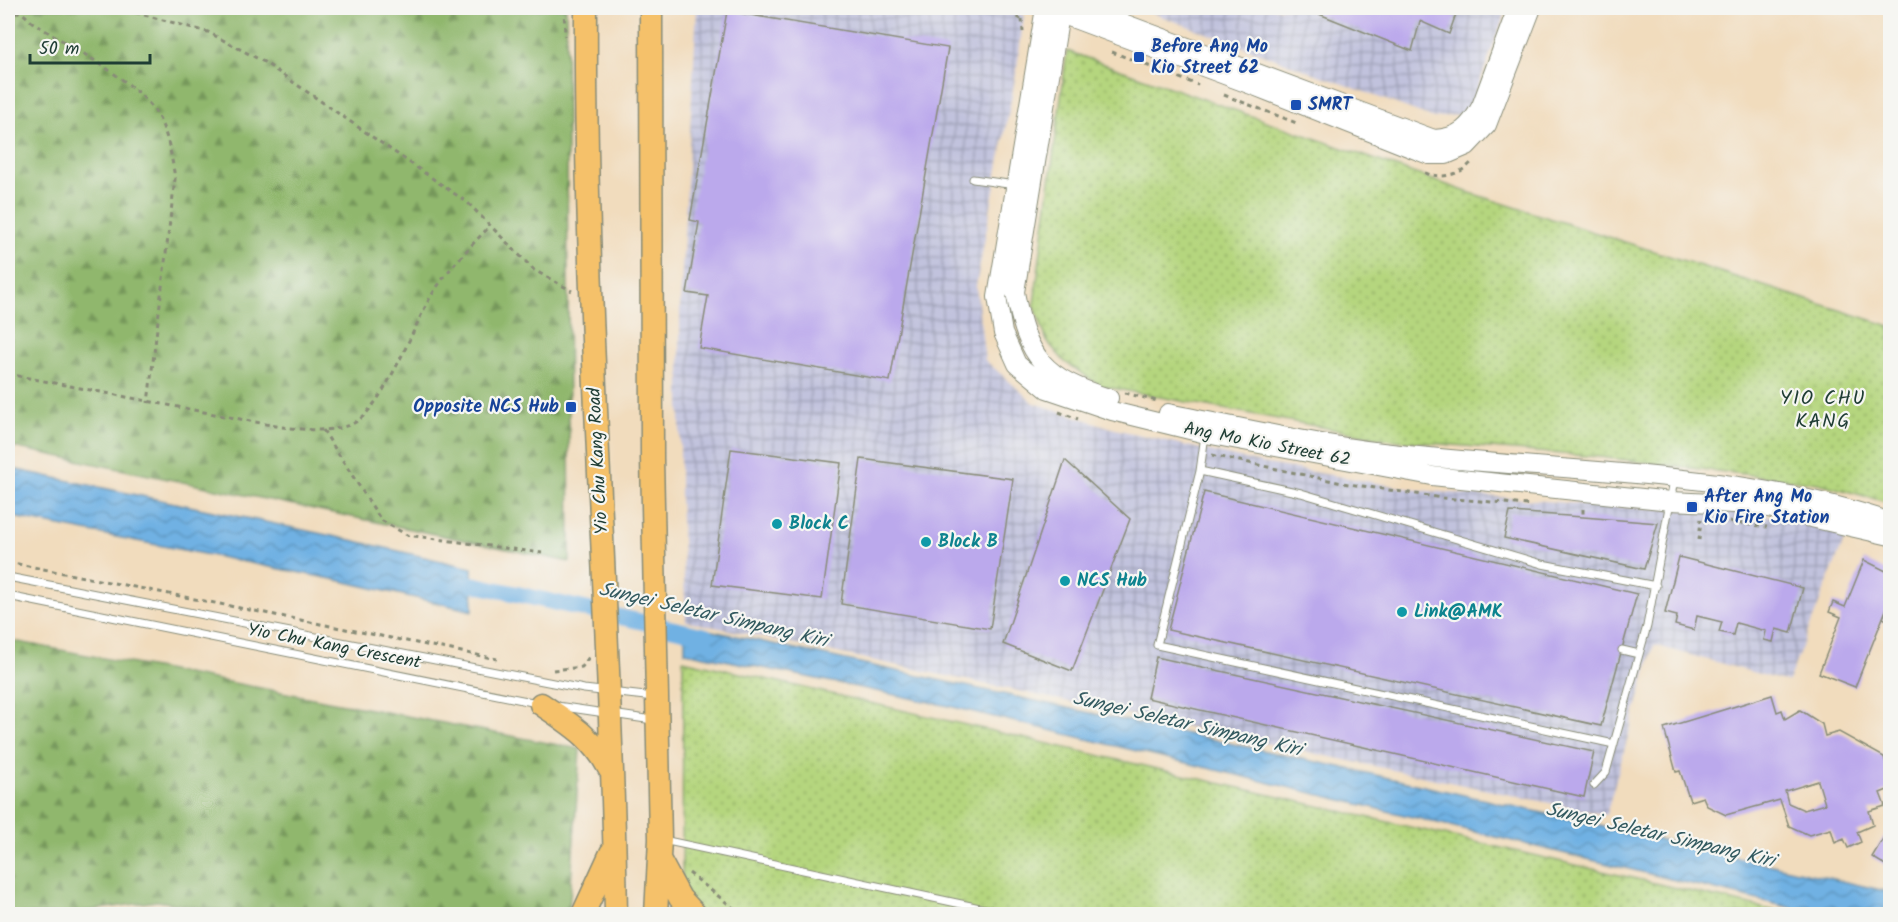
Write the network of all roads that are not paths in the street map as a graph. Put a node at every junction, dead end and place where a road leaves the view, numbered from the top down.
1 (651, 8) edge
2 (1083, 8) edge
3 (1517, 8) edge
4 (1532, 8) edge
5 (1050, 9) edge
6 (587, 10) edge
7 (973, 179) dead end
8 (1023, 186) junction
9 (1207, 427) junction
10 (1200, 471) junction
11 (1674, 479) junction
12 (1670, 508) junction
13 (1890, 522) edge
14 (1184, 536) junction
15 (1890, 536) edge
16 (1192, 538) dead end
17 (8, 577) edge
18 (1656, 586) junction
19 (8, 596) edge
20 (1622, 650) dead end
21 (1639, 654) junction
22 (657, 697) junction
23 (541, 704) junction
24 (609, 704) junction
25 (657, 720) junction
26 (1614, 744) junction
27 (610, 771) junction
28 (1594, 785) dead end
29 (615, 843) junction
30 (665, 847) junction
31 (583, 915) edge
32 (616, 915) edge
33 (656, 915) edge
34 (694, 915) edge
35 (1008, 915) edge

1 - 22 main road
2 - 3 street
4 - 5 street
5 - 8 street, Ang Mo Kio Street 62
6 - 24 main road, Yio Chu Kang Road
7 - 8 lane
8 - 9 street, Ang Mo Kio Street 62
9 - 10 lane
9 - 11 street, Ang Mo Kio Street 62
9 - 12 street, Ang Mo Kio Street 62
10 - 14 lane
10 - 18 lane
11 - 12 lane
11 - 13 street, Ang Mo Kio Street 62
12 - 15 street, Ang Mo Kio Street 62
12 - 18 lane
14 - 16 lane
14 - 26 lane
17 - 24 lane, Yio Chu Kang Crescent
18 - 21 lane
19 - 23 lane, Yio Chu Kang Crescent
20 - 21 lane
21 - 26 lane
22 - 24 lane, Yio Chu Kang Crescent
22 - 25 main road
23 - 24 lane, Yio Chu Kang Crescent
23 - 27 main road
24 - 25 lane, Yio Chu Kang Crescent
24 - 27 main road, Yio Chu Kang Road
25 - 30 main road
26 - 28 lane
27 - 29 main road, Yio Chu Kang Road
29 - 31 main road
29 - 32 main road, Yio Chu Kang Road
30 - 33 main road
30 - 34 main road
30 - 35 lane

